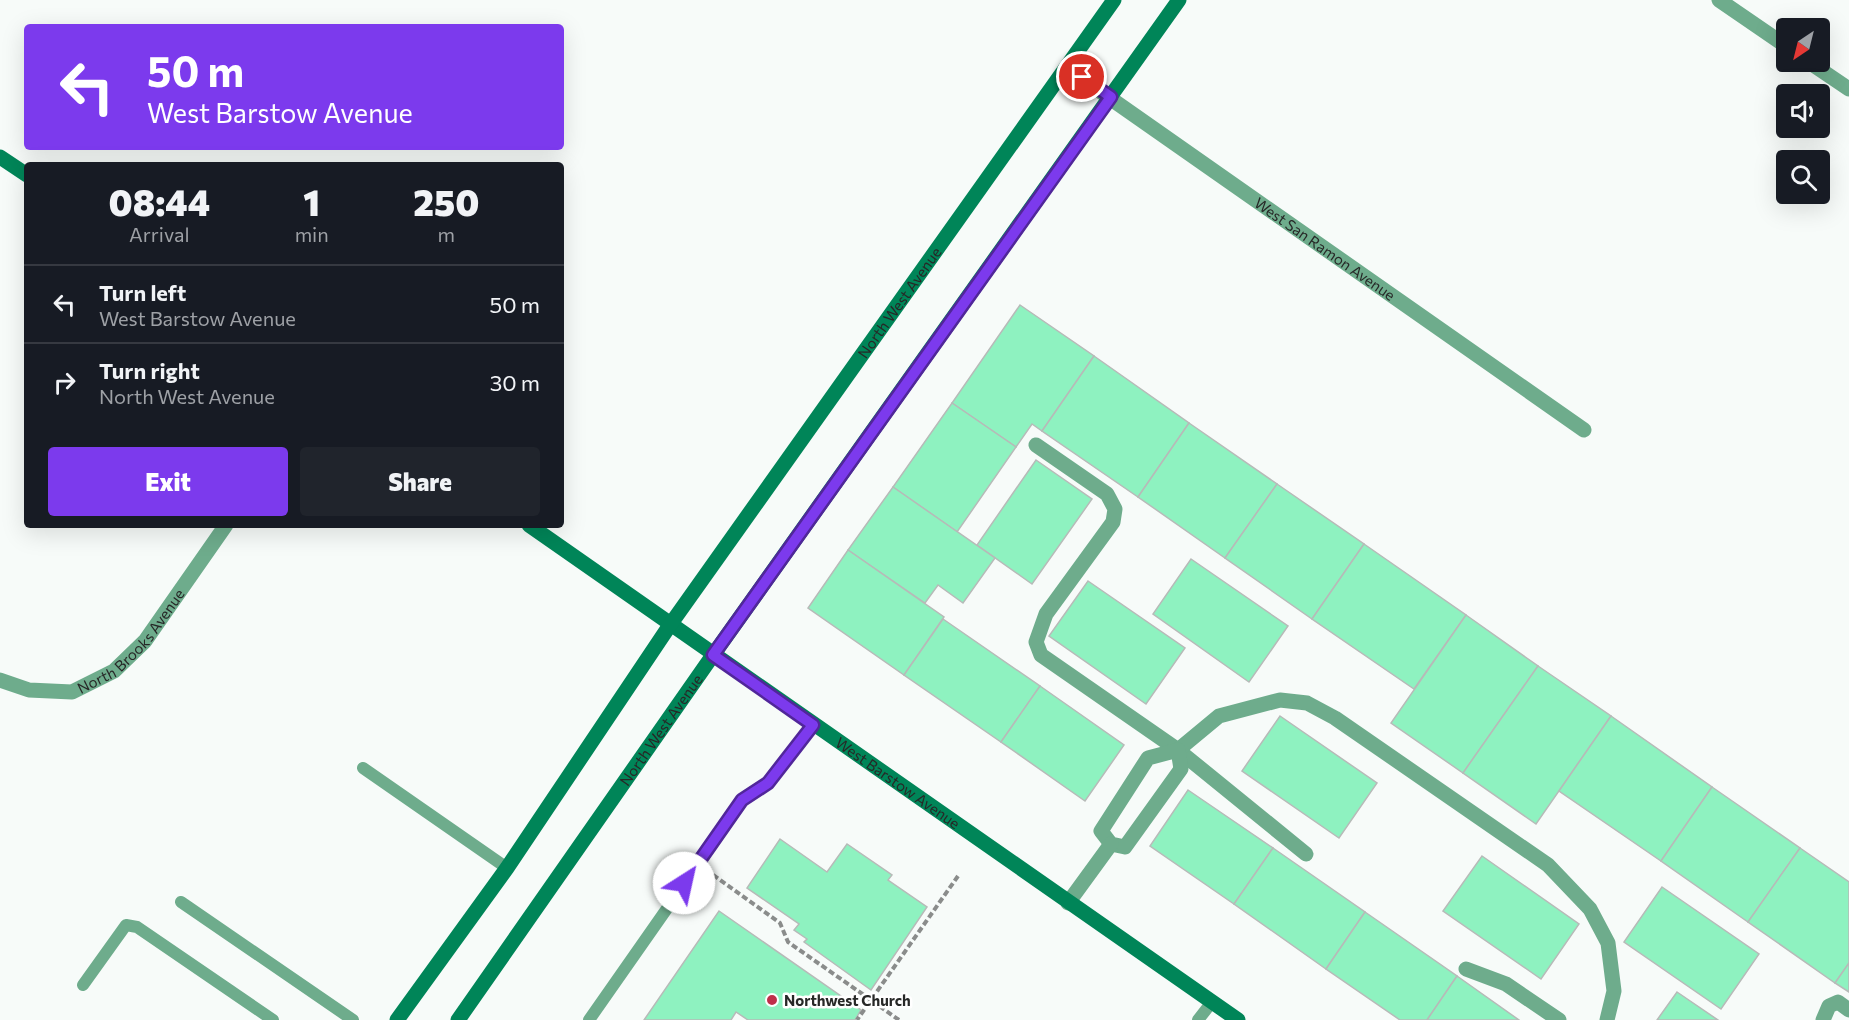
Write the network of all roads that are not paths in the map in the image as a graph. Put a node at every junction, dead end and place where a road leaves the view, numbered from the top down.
1 (1114, 0) edge
2 (1179, 0) edge
3 (1719, 0) edge
4 (1776, 39) edge
5 (1067, 68) junction
6 (1824, 72) edge
7 (1849, 89) edge
8 (1111, 97) junction
9 (0, 157) edge
10 (24, 173) edge
11 (1584, 430) dead end
12 (1036, 445) dead end
13 (224, 528) edge
14 (533, 528) edge
15 (670, 625) junction
16 (713, 655) junction
17 (0, 680) edge
18 (813, 725) junction
19 (1178, 750) junction
20 (363, 768) dead end
21 (1111, 844) junction
22 (1306, 854) dead end
23 (507, 868) junction
24 (180, 902) dead end
25 (1068, 903) junction
26 (1466, 969) dead end
27 (83, 985) dead end
28 (1212, 1002) junction
29 (1849, 1010) edge
30 (273, 1020) edge
31 (354, 1020) edge
32 (397, 1020) edge
33 (458, 1020) edge
34 (589, 1020) edge
35 (1198, 1020) edge
36 (1238, 1020) edge
37 (1559, 1020) edge
38 (1607, 1020) edge
39 (1823, 1020) edge

1 - 5 main road, North West Avenue
2 - 8 main road, North West Avenue
3 - 4 street
5 - 8 street, West San Ramon Avenue
5 - 15 main road, North West Avenue
6 - 7 street
8 - 11 street, West San Ramon Avenue
8 - 16 main road, North West Avenue
9 - 10 main road
12 - 19 street
13 - 17 street, North Brooks Avenue
14 - 15 main road, West Barstow Avenue
15 - 16 main road, West Barstow Avenue
15 - 23 main road, North West Avenue
16 - 18 main road, West Barstow Avenue
16 - 33 main road, North West Avenue
18 - 25 main road, West Barstow Avenue
18 - 34 lane
19 - 21 street
19 - 21 street
19 - 22 street
19 - 38 street
20 - 23 lane
21 - 25 street
23 - 32 main road, North West Avenue
24 - 31 lane
25 - 28 main road, West Barstow Avenue
26 - 37 street
27 - 30 lane
28 - 35 lane
28 - 36 main road, West Barstow Avenue
29 - 39 street

